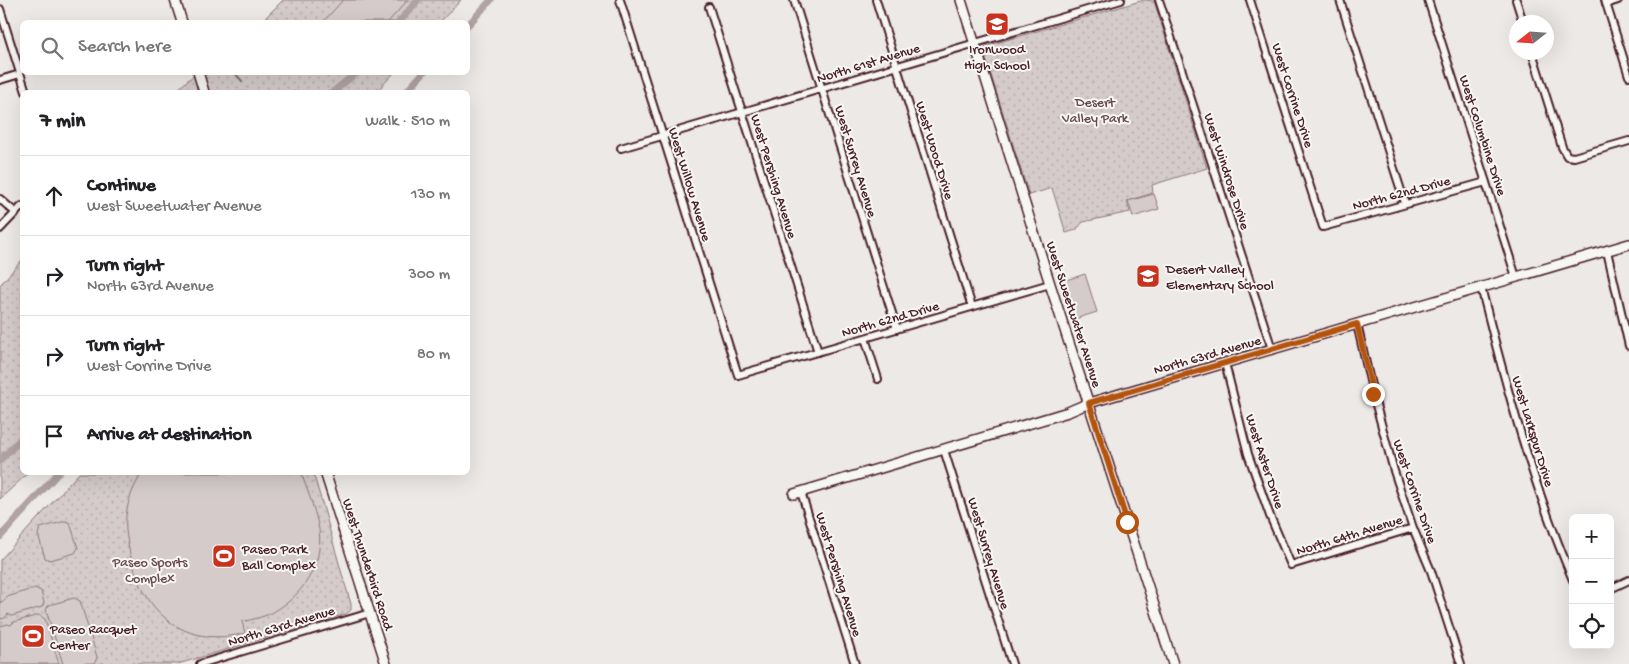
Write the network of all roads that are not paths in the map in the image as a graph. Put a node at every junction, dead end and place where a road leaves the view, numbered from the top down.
1 (175, 0) edge
2 (620, 0) edge
3 (794, 0) edge
4 (876, 0) edge
5 (961, 0) edge
6 (1121, 0) edge
7 (1160, 0) edge
8 (1250, 0) edge
9 (1340, 0) edge
10 (1428, 0) edge
11 (1516, 0) edge
12 (1618, 0) edge
13 (1605, 2) edge
14 (710, 7) dead end
15 (0, 9) edge
16 (1521, 15) edge
17 (181, 20) edge
18 (974, 43) junction
19 (1535, 60) edge
20 (897, 66) junction
21 (20, 74) joint
22 (20, 75) edge
23 (199, 76) edge
24 (1629, 76) edge
25 (0, 80) edge
26 (822, 89) junction
27 (25, 90) edge
28 (203, 90) edge
29 (742, 112) junction
30 (663, 136) junction
31 (1629, 141) edge
32 (621, 148) dead end
33 (1486, 182) junction
34 (0, 199) edge
35 (1405, 203) junction
36 (20, 208) edge
37 (16, 213) junction
38 (1323, 227) joint
39 (0, 229) edge
40 (1629, 244) edge
41 (1606, 250) junction
42 (1516, 277) junction
43 (1050, 284) junction
44 (1481, 287) junction
45 (972, 307) junction
46 (1357, 324) junction
47 (897, 329) junction
48 (865, 338) junction
49 (1629, 346) edge
50 (1272, 349) junction
51 (818, 352) junction
52 (1225, 363) junction
53 (738, 375) joint
54 (878, 379) dead end
55 (1089, 403) junction
56 (944, 450) junction
57 (326, 475) edge
58 (798, 493) joint
59 (1413, 528) junction
60 (1291, 565) joint
61 (1569, 570) edge
62 (1629, 580) edge
63 (1614, 587) edge
64 (370, 613) junction
65 (200, 664) edge
66 (386, 664) edge
67 (855, 664) edge
68 (1012, 664) edge
69 (1172, 664) edge
70 (1462, 664) edge

1 - 17 street
2 - 30 street, West Willow Avenue
3 - 26 street, West Surrey Avenue
4 - 20 street, West Wood Drive
5 - 18 street, West Sweetwater Avenue
6 - 18 street, North 61st Avenue
7 - 50 street, West Windrose Drive
8 - 38 street, West Corrine Drive
9 - 35 street
10 - 33 street, West Columbine Drive
11 - 16 street
12 - 13 street
13 - 24 street
14 - 29 street, West Pershing Avenue
15 - 21 street
18 - 20 street, North 61st Avenue
18 - 43 street, West Sweetwater Avenue
19 - 31 street
20 - 26 street, North 61st Avenue
20 - 45 street, West Wood Drive
21 - 25 street
22 - 27 street
23 - 28 street
26 - 29 street, North 61st Avenue
26 - 47 street, West Surrey Avenue
29 - 30 street, North 61st Avenue
29 - 51 street, West Pershing Avenue
30 - 32 street, North 61st Avenue
30 - 53 street, West Willow Avenue
33 - 35 street, North 62nd Drive
33 - 42 street, West Columbine Drive
34 - 37 street
35 - 38 street, North 62nd Drive
36 - 37 street
37 - 39 street
40 - 41 street, North 63rd Avenue
41 - 42 street, North 63rd Avenue
41 - 49 street
42 - 44 street, North 63rd Avenue
43 - 45 street, North 62nd Drive
43 - 55 street, West Sweetwater Avenue
44 - 46 street, North 63rd Avenue
44 - 61 street, West Larkspur Drive
45 - 47 street, North 62nd Drive
46 - 50 street, North 63rd Avenue
46 - 59 street, West Corrine Drive
47 - 48 street, North 62nd Drive
48 - 51 street, North 62nd Drive
48 - 54 street
50 - 52 street, North 63rd Avenue
51 - 53 street, North 62nd Drive
52 - 55 street, North 63rd Avenue
52 - 60 street, West Aster Drive
55 - 56 street, North 63rd Avenue
55 - 69 street, West Sweetwater Avenue
56 - 58 street, North 63rd Avenue
56 - 68 street, West Surrey Avenue
57 - 64 street, West Thunderbird Road
58 - 67 street, West Pershing Avenue
59 - 60 street, North 64th Avenue
59 - 70 street, West Corrine Drive
62 - 63 street
64 - 65 street, North 63rd Avenue
64 - 66 street, West Thunderbird Road

